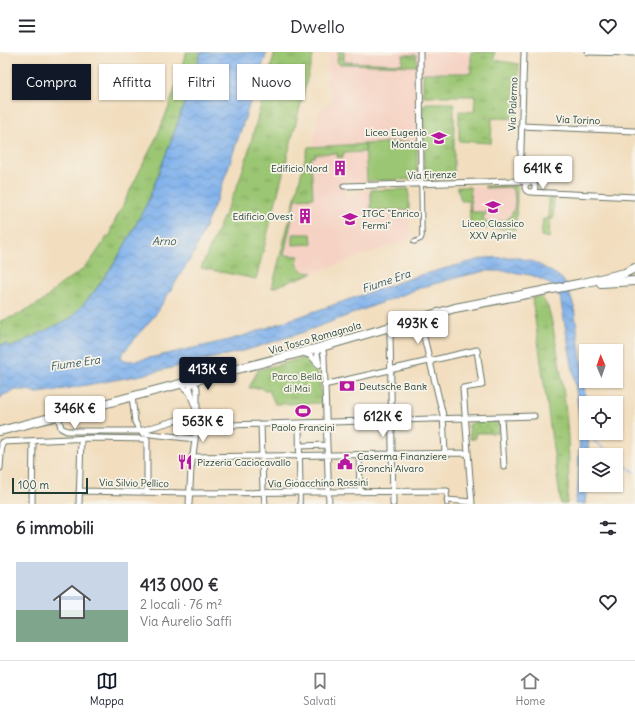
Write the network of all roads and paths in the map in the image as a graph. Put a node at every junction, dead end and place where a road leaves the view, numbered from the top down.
1 (420, 52) edge
2 (524, 52) edge
3 (588, 52) edge
4 (620, 52) edge
5 (635, 53) edge
6 (521, 126) junction
7 (635, 132) edge
8 (520, 181) junction
9 (530, 182) junction
10 (421, 184) junction
11 (344, 186) dead end
12 (525, 187) junction
13 (530, 192) junction
14 (635, 197) edge
15 (414, 242) dead end
16 (635, 268) edge
17 (635, 280) edge
18 (583, 283) junction
19 (422, 325) dead end
20 (390, 332) dead end
21 (333, 344) junction
22 (318, 348) junction
23 (302, 352) junction
24 (324, 361) junction
25 (431, 361) junction
26 (319, 366) junction
27 (390, 370) junction
28 (202, 378) junction
29 (324, 378) junction
30 (191, 381) junction
31 (180, 384) junction
32 (324, 385) junction
33 (132, 396) junction
34 (192, 396) junction
35 (198, 401) junction
36 (197, 412) junction
37 (58, 416) junction
38 (534, 416) dead end
39 (500, 417) junction
40 (466, 419) junction
41 (444, 420) junction
42 (391, 421) junction
43 (326, 422) junction
44 (299, 423) junction
45 (261, 424) junction
46 (197, 426) junction
47 (0, 431) edge
48 (141, 432) junction
49 (81, 438) junction
50 (147, 439) junction
51 (195, 439) junction
52 (33, 440) junction
53 (327, 445) junction
54 (299, 446) junction
55 (445, 453) junction
56 (468, 453) junction
57 (392, 454) junction
58 (360, 455) junction
59 (262, 456) junction
60 (300, 456) junction
61 (327, 456) junction
62 (192, 457) junction
63 (504, 467) dead end
64 (0, 468) edge
65 (79, 491) junction
66 (360, 491) junction
67 (393, 491) junction
68 (447, 491) joint
69 (147, 492) junction
70 (264, 492) junction
71 (300, 492) junction
72 (328, 492) junction
73 (189, 493) junction
74 (447, 502) edge
75 (472, 503) edge
76 (32, 504) edge
77 (79, 504) edge
78 (189, 504) edge
79 (265, 504) edge
80 (300, 504) edge
81 (328, 504) edge
82 (393, 504) edge

1 - 10 street
2 - 6 street, Via Palermo
3 - 4 street
4 - 5 street
6 - 7 street, Via Torino
6 - 8 street, Via Palermo
8 - 9 street, Via Firenze
8 - 10 street, Via Firenze
8 - 12 street
9 - 12 street
9 - 13 street
10 - 11 street, Via Firenze
10 - 15 street
12 - 13 street
13 - 14 street
16 - 17 main road
16 - 18 main road, Via Tosco Romagnola
17 - 18 main road
18 - 21 main road, Via Tosco Romagnola
19 - 25 street
20 - 27 street
21 - 22 main road, Via Tosco Romagnola
21 - 24 street
22 - 23 main road, Via Tosco Romagnola
22 - 24 street
22 - 26 street
23 - 26 street
23 - 28 main road, Via Tosco Romagnola
24 - 29 street
25 - 27 street
25 - 40 street
25 - 41 street
26 - 29 street
27 - 32 street
27 - 42 street
28 - 30 main road, Via Tosco Romagnola
28 - 35 street
29 - 32 street
30 - 31 main road, Via Tosco Romagnola
30 - 34 street
30 - 35 street
31 - 33 main road, Via Tosco Romagnola
31 - 34 street
32 - 43 street
33 - 37 main road, Via Tosco Romagnola
33 - 48 street
34 - 36 street
35 - 36 street
36 - 46 street
36 - 48 street
37 - 47 main road, Via Tosco Romagnola
37 - 48 street
38 - 39 street
39 - 40 street
39 - 63 street
40 - 41 street
40 - 56 street
41 - 42 street
41 - 55 street
42 - 43 street
42 - 57 street
43 - 44 street
43 - 53 street
44 - 45 street
44 - 54 street
45 - 46 street
45 - 59 street
46 - 51 street
48 - 50 street
48 - 51 street
49 - 50 street
49 - 52 street
49 - 65 street
50 - 69 street
51 - 62 street
52 - 64 street
52 - 76 street
53 - 54 street
53 - 61 street
54 - 60 street
55 - 56 street
55 - 57 street
56 - 75 street
57 - 58 street
57 - 67 street
58 - 61 street
58 - 66 street
59 - 60 street
59 - 62 street
59 - 70 street
60 - 61 street
60 - 71 street
61 - 72 street
62 - 73 street
65 - 69 street, Via Silvio Pellico
65 - 77 street
66 - 67 street, Via Gioacchino Rossini
66 - 72 street, Via Gioacchino Rossini
67 - 68 street, Via Gioacchino Rossini
67 - 82 street
68 - 74 street
69 - 73 street, Via Silvio Pellico
70 - 71 street, Via Gioacchino Rossini
70 - 73 street, Via Gioacchino Rossini
70 - 79 street
71 - 72 street, Via Gioacchino Rossini
71 - 80 street
72 - 81 street
73 - 78 street
74 - 75 street

